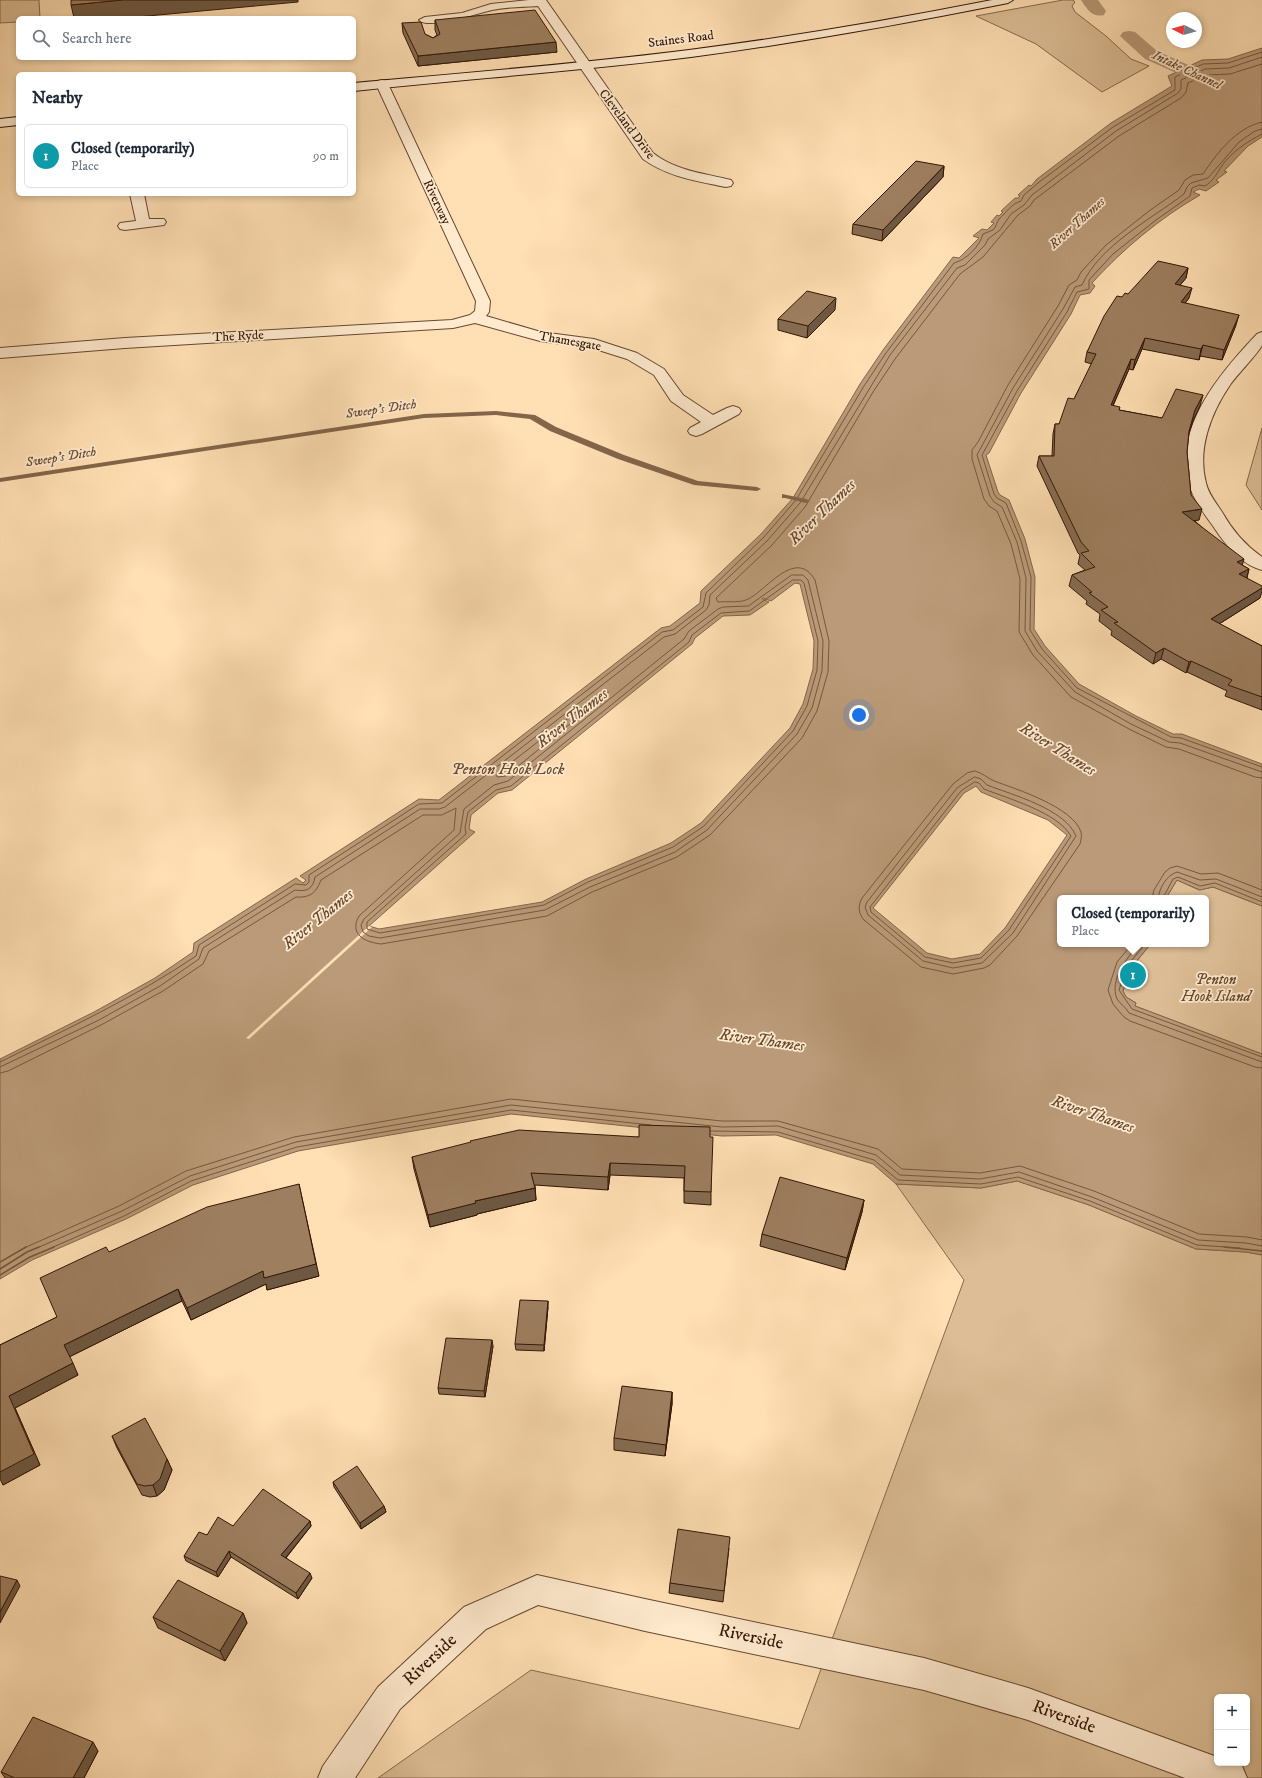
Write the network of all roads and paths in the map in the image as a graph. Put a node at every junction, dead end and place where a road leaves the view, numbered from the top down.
1 (1008, 0) edge
2 (541, 1) edge
3 (429, 32) dead end
4 (584, 65) junction
5 (382, 84) junction
6 (356, 87) edge
7 (16, 121) edge
8 (0, 123) edge
9 (726, 183) dead end
10 (138, 196) edge
11 (159, 222) dead end
12 (143, 224) junction
13 (125, 226) dead end
14 (475, 318) junction
15 (1262, 337) edge
16 (0, 353) edge
17 (733, 412) dead end
18 (712, 422) junction
19 (696, 431) dead end
20 (1262, 565) edge
21 (335, 1778) edge
22 (1230, 1778) edge

1 - 4 street, Staines Road
2 - 3 street
2 - 4 street, Cleveland Drive
4 - 5 street, Staines Road
4 - 9 street, Cleveland Drive
5 - 6 street, Staines Road
5 - 14 street, Riverway
7 - 8 street
10 - 12 street
11 - 12 street
12 - 13 street
14 - 16 street, The Ryde
14 - 18 street, Thamesgate
15 - 20 street
17 - 18 street
18 - 19 street
21 - 22 street, Riverside

